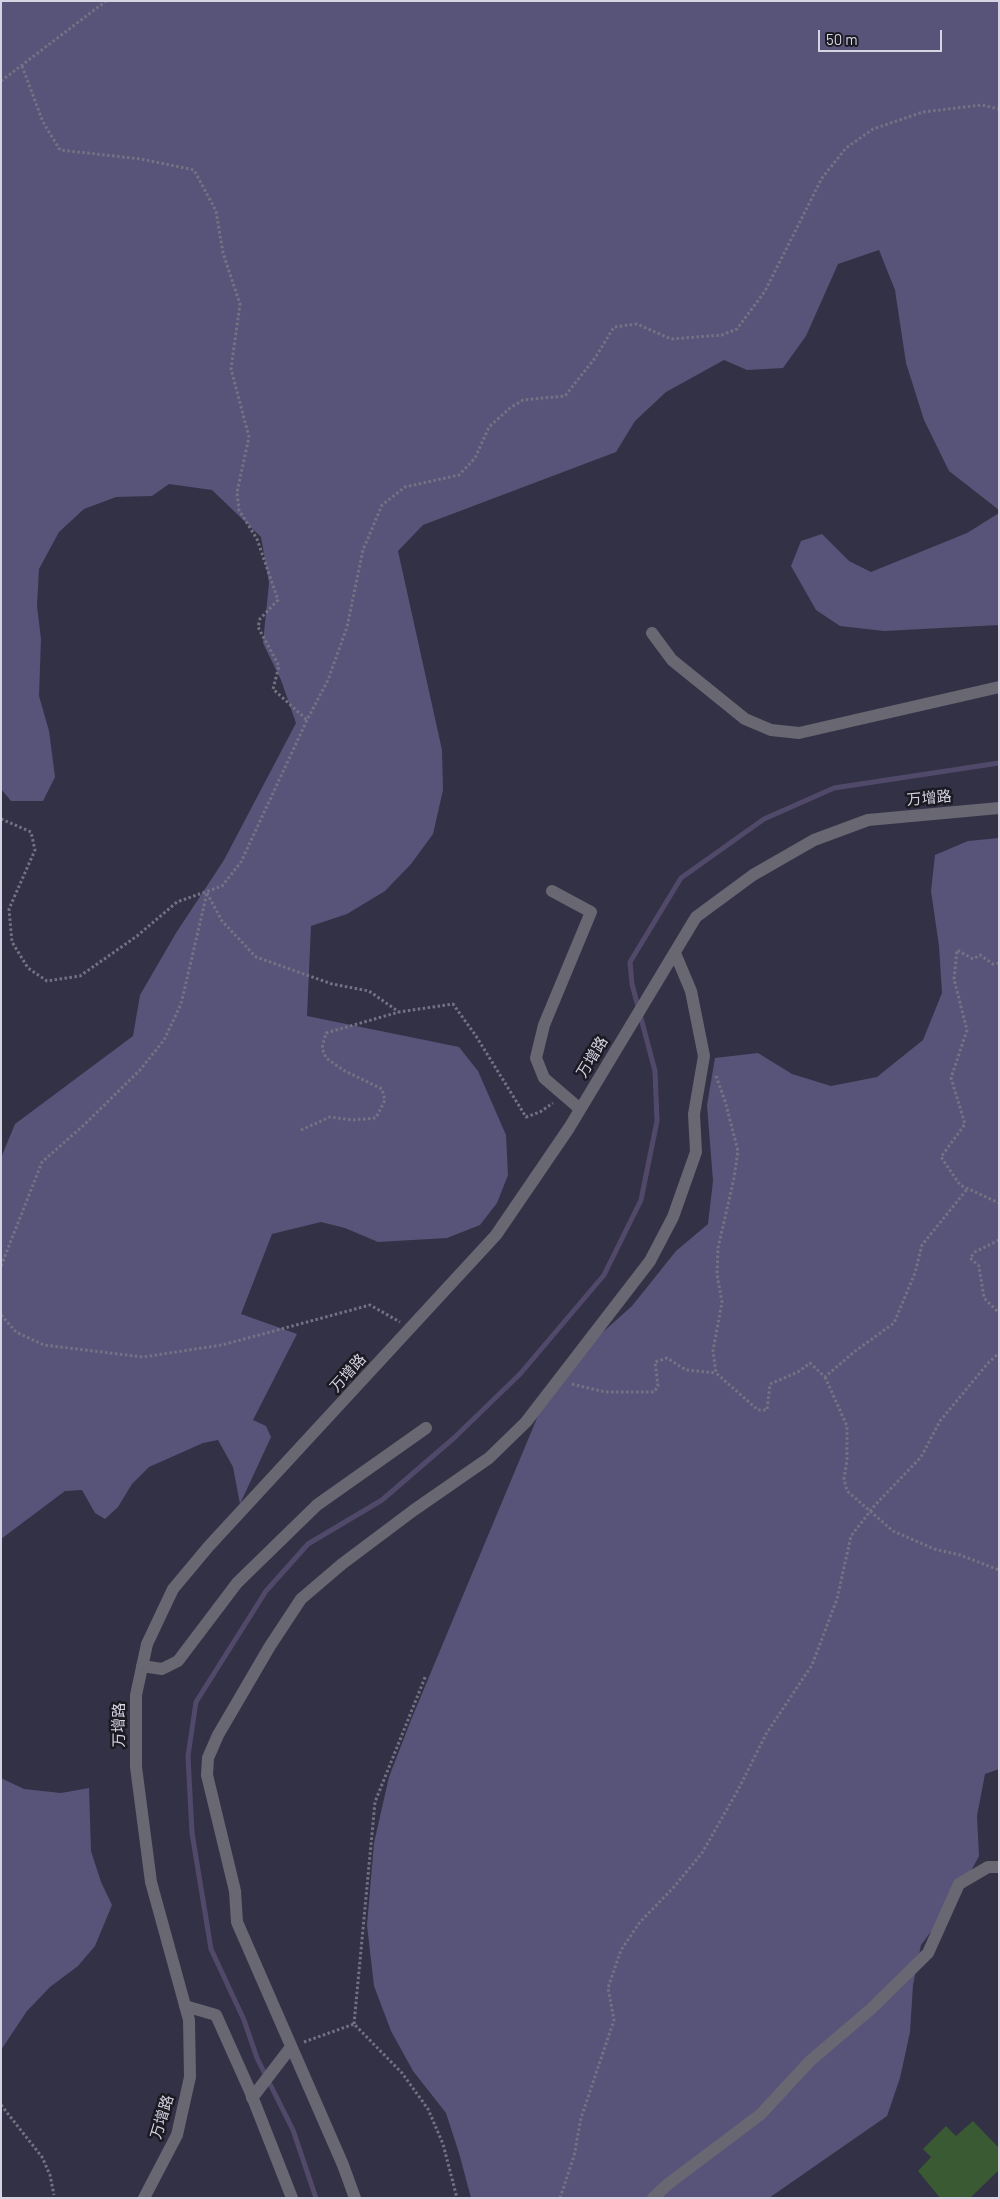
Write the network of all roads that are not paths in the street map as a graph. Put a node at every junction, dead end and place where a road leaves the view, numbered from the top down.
1 (652, 633) dead end
2 (999, 687) edge
3 (999, 808) edge
4 (552, 890) dead end
5 (674, 953) junction
6 (580, 1109) junction
7 (426, 1428) dead end
8 (142, 1666) junction
9 (999, 1867) edge
10 (185, 2006) junction
11 (291, 2047) junction
12 (252, 2098) junction
13 (144, 2198) edge
14 (292, 2198) edge
15 (355, 2198) edge
16 (653, 2198) edge

1 - 2 street
3 - 5 street, 万增路
4 - 6 street
5 - 6 street, 万增路
5 - 11 street
6 - 8 street, 万增路
7 - 8 street
8 - 10 street, 万增路
9 - 16 street
10 - 12 street
10 - 13 street, 万增路
11 - 12 street
11 - 15 street
12 - 14 street

